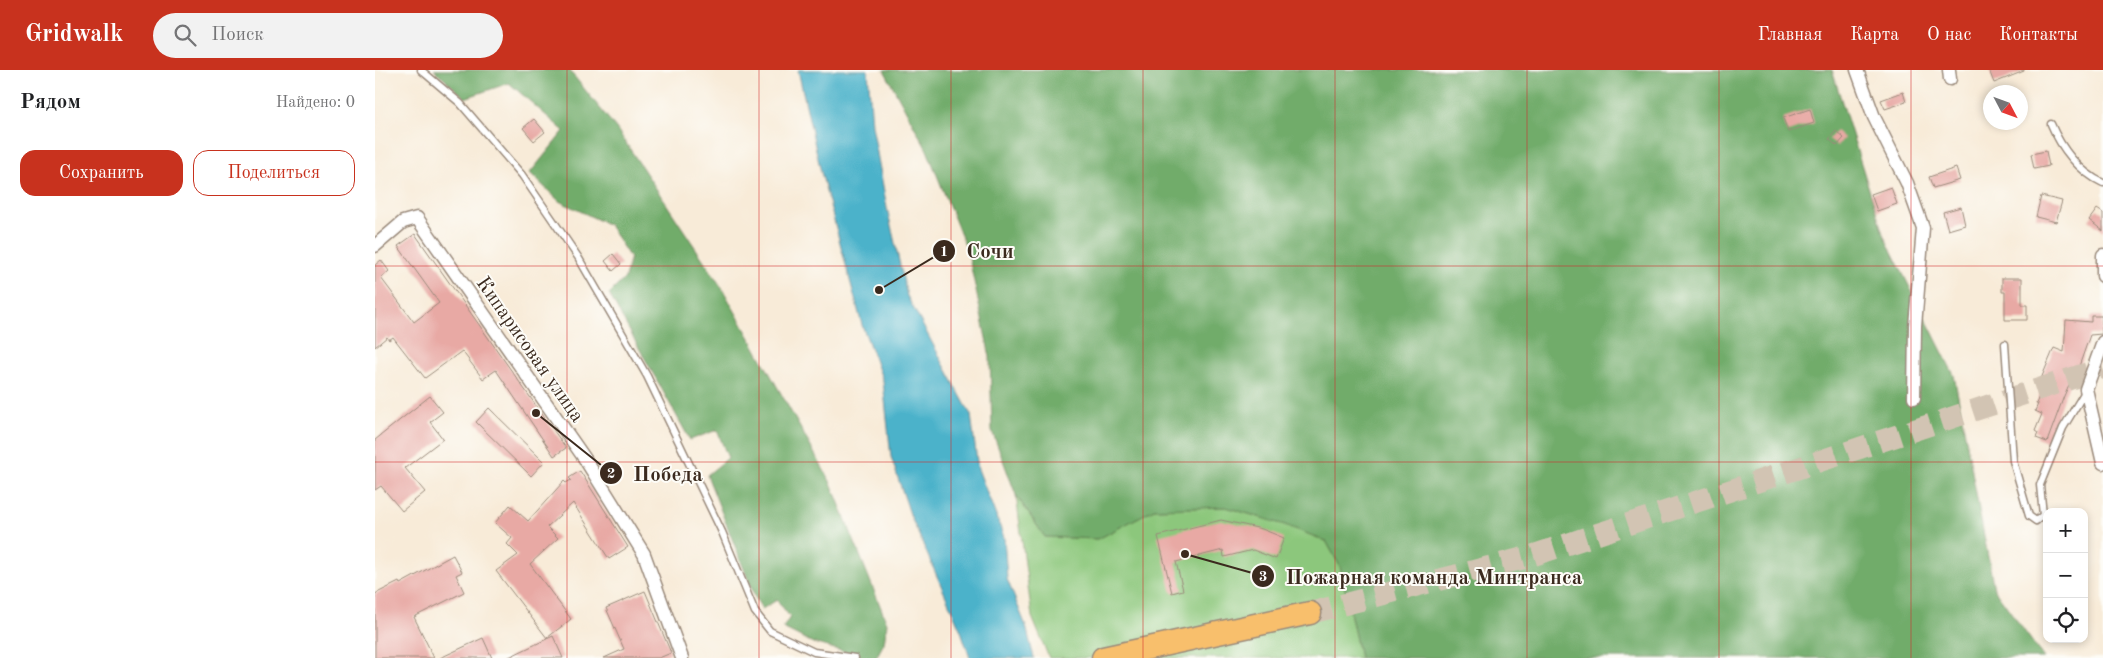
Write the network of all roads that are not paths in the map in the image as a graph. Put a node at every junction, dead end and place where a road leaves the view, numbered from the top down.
1 (421, 70) edge
2 (1857, 70) edge
3 (2051, 124) dead end
4 (2103, 183) edge
5 (375, 246) edge
6 (2103, 255) edge
7 (2103, 276) edge
8 (2103, 342) edge
9 (2005, 344) dead end
10 (2086, 389) junction
11 (1914, 398) dead end
12 (2103, 463) edge
13 (1310, 613) tunnel mouth
14 (682, 658) edge
15 (855, 658) edge
16 (1103, 658) edge

1 - 15 lane
2 - 11 street
3 - 4 lane
5 - 14 street, Кипарисовая улица
6 - 7 street
8 - 10 street
9 - 10 lane
10 - 12 street
13 - 16 highway

